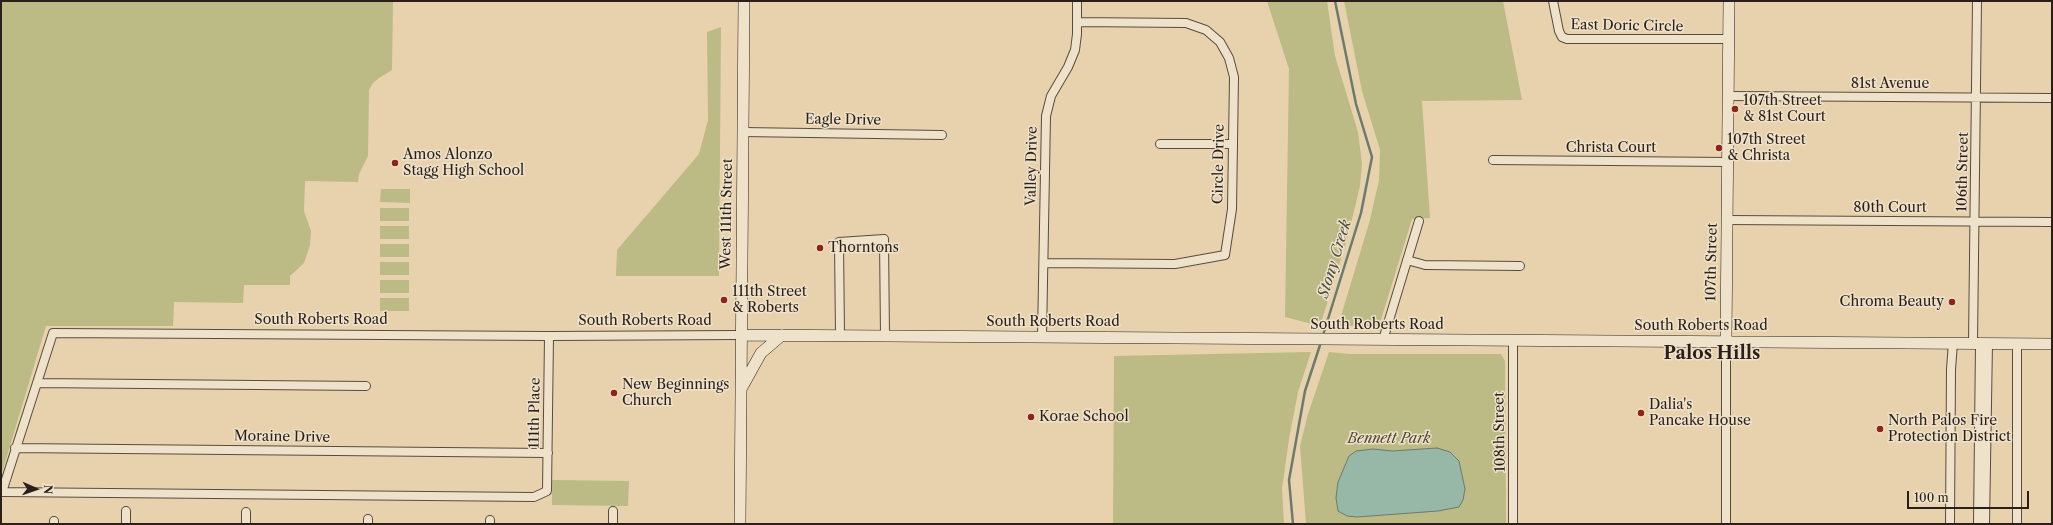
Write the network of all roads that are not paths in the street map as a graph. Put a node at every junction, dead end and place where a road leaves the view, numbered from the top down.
1 (744, 1) edge
2 (1077, 1) edge
3 (1553, 1) edge
4 (1729, 1) edge
5 (1977, 1) edge
6 (1077, 22) junction
7 (1729, 39) junction
8 (1728, 96) junction
9 (1977, 97) junction
10 (2052, 98) edge
11 (743, 132) junction
12 (942, 135) dead end
13 (1160, 144) dead end
14 (1233, 144) junction
15 (1493, 160) dead end
16 (1728, 162) junction
17 (1727, 220) junction
18 (1419, 221) dead end
19 (1975, 222) junction
20 (2052, 222) edge
21 (1407, 260) junction
22 (1044, 263) junction
23 (1520, 266) dead end
24 (740, 335) junction
25 (782, 335) junction
26 (549, 336) junction
27 (840, 336) junction
28 (885, 337) junction
29 (1042, 337) junction
30 (1383, 340) junction
31 (1513, 340) junction
32 (1726, 341) junction
33 (1953, 343) junction
34 (1980, 343) junction
35 (2017, 343) junction
36 (2052, 344) edge
37 (36, 383) junction
38 (366, 386) dead end
39 (740, 392) junction
40 (15, 448) junction
41 (548, 453) junction
42 (2, 492) edge
43 (126, 510) dead end
44 (613, 511) dead end
45 (246, 512) dead end
46 (126, 524) edge
47 (246, 524) edge
48 (613, 524) edge
49 (740, 524) edge
50 (1513, 524) edge
51 (1726, 524) edge
52 (1950, 524) edge
53 (1978, 524) edge
54 (1985, 524) edge
55 (2017, 524) edge

1 - 11 street, West 111th Street
2 - 6 street, Valley Drive
3 - 7 street, East Doric Circle
4 - 7 street, 107th Street
5 - 9 street, 106th Street
6 - 14 street, Circle Drive
6 - 22 street, Valley Drive
7 - 8 street, 107th Street
8 - 9 street, 81st Avenue
8 - 16 street, 107th Street
9 - 10 street, 81st Avenue
9 - 19 street, 106th Street
11 - 12 street, Eagle Drive
11 - 24 street, West 111th Street
13 - 14 street
14 - 22 street, Circle Drive
15 - 16 street, Christa Court
16 - 17 street, 107th Street
17 - 19 street, 80th Court
17 - 32 street, 107th Street
18 - 21 street
19 - 20 street, 80th Court
19 - 34 street, 106th Street
21 - 23 street
21 - 30 street
22 - 29 street, Valley Drive
24 - 25 street, South Roberts Road
24 - 26 street, South Roberts Road
24 - 39 street, West 111th Street
25 - 27 street, South Roberts Road
25 - 39 street
26 - 37 street, South Roberts Road
26 - 41 street, 111th Place
27 - 28 street, South Roberts Road
27 - 28 street
28 - 29 street, South Roberts Road
29 - 30 street, South Roberts Road
30 - 31 street, South Roberts Road
31 - 32 street, South Roberts Road
31 - 50 street, 108th Street
32 - 33 street, South Roberts Road
32 - 51 street, 107th Street
33 - 34 street, South Roberts Road
33 - 52 street
34 - 35 street, South Roberts Road
34 - 53 street
34 - 54 street
35 - 36 street, South Roberts Road
35 - 55 street
37 - 38 street
37 - 40 street
39 - 49 street, West 111th Street
40 - 41 street, Moraine Drive
40 - 42 street
41 - 42 street, 111th Place
43 - 46 street
44 - 48 street
45 - 47 street

